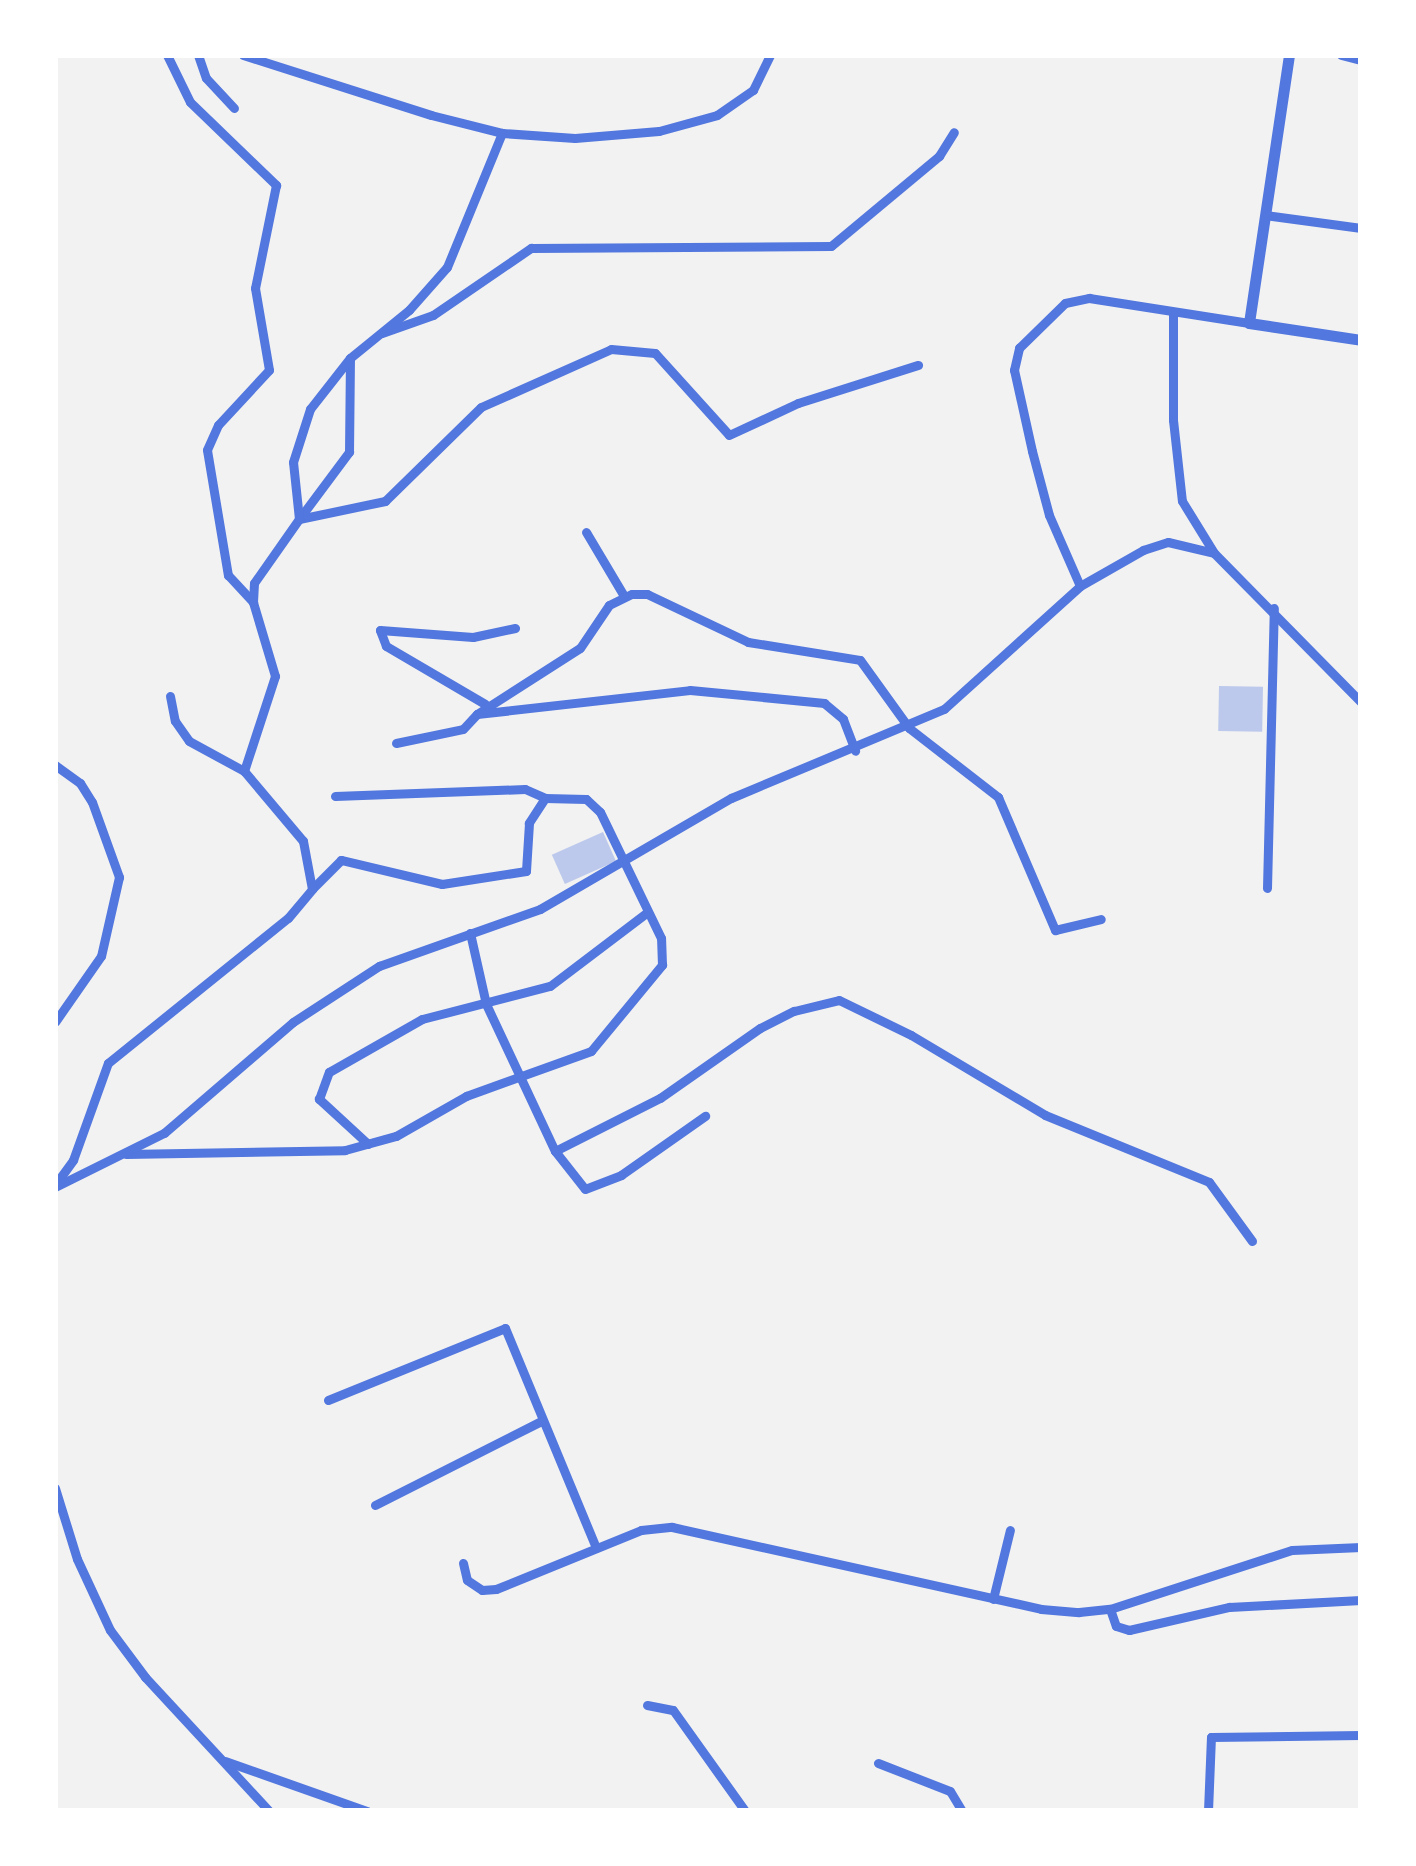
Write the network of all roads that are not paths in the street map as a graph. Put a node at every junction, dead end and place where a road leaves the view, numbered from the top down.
1 (167, 55) edge
2 (198, 55) edge
3 (243, 55) edge
4 (770, 55) edge
5 (1289, 55) edge
6 (1341, 55) edge
7 (1361, 60) edge
8 (234, 108) dead end
9 (954, 132) dead end
10 (502, 133) junction
11 (1265, 214) junction
12 (1361, 228) edge
13 (1173, 312) junction
14 (1249, 323) junction
15 (374, 335) junction
16 (1361, 340) edge
17 (350, 358) junction
18 (918, 365) dead end
19 (299, 519) junction
20 (586, 532) dead end
21 (1214, 553) junction
22 (1080, 586) junction
23 (624, 596) junction
24 (253, 602) junction
25 (1274, 608) junction
26 (515, 628) dead end
27 (170, 696) dead end
28 (1361, 702) edge
29 (485, 704) junction
30 (477, 714) junction
31 (909, 728) junction
32 (396, 743) dead end
33 (855, 750) junction
34 (55, 765) edge
35 (244, 771) junction
36 (335, 796) dead end
37 (545, 798) junction
38 (623, 866) junction
39 (1267, 888) dead end
40 (312, 889) junction
41 (646, 913) junction
42 (1101, 919) dead end
43 (470, 932) junction
44 (486, 1004) junction
45 (55, 1022) edge
46 (522, 1077) junction
47 (705, 1116) dead end
48 (368, 1144) junction
49 (555, 1151) junction
50 (123, 1154) junction
51 (55, 1186) edge
52 (1252, 1241) dead end
53 (328, 1400) dead end
54 (542, 1421) junction
55 (55, 1488) edge
56 (374, 1505) dead end
57 (1010, 1530) dead end
58 (596, 1548) junction
59 (1361, 1548) edge
60 (463, 1563) dead end
61 (993, 1599) junction
62 (1361, 1600) edge
63 (1110, 1609) junction
64 (647, 1705) dead end
65 (1361, 1735) edge
66 (223, 1760) junction
67 (878, 1763) dead end
68 (270, 1811) edge
69 (367, 1811) edge
70 (745, 1811) edge
71 (962, 1811) edge
72 (1208, 1811) edge

1 - 24 street
2 - 8 street
3 - 10 street
4 - 10 street
5 - 11 street
6 - 7 street
9 - 15 street
10 - 15 street
11 - 12 street
11 - 14 street
13 - 14 street
13 - 21 street
13 - 22 street
14 - 16 street
15 - 17 street
17 - 19 street
17 - 19 street
18 - 19 street
19 - 24 street
20 - 23 street
21 - 22 street
21 - 25 street
22 - 31 street
23 - 29 street
23 - 31 street
24 - 35 street
25 - 28 street
25 - 39 street
26 - 29 street
27 - 35 street
29 - 30 street
30 - 32 street
30 - 33 street
31 - 33 street
31 - 42 street
33 - 38 street
34 - 45 street
35 - 40 street
36 - 37 street
37 - 38 street
37 - 40 street
38 - 41 street
38 - 43 street
40 - 51 street
41 - 44 street
41 - 46 street
43 - 44 street
43 - 50 street
44 - 46 street
44 - 48 street
46 - 48 street
46 - 49 street
47 - 49 street
48 - 50 street
49 - 52 street
50 - 51 street
53 - 54 street
54 - 56 street
54 - 58 street
55 - 66 street
57 - 61 street
58 - 60 street
58 - 61 street
59 - 63 street
61 - 63 street
62 - 63 street
64 - 70 street
65 - 72 street
66 - 68 street
66 - 69 street
67 - 71 street

